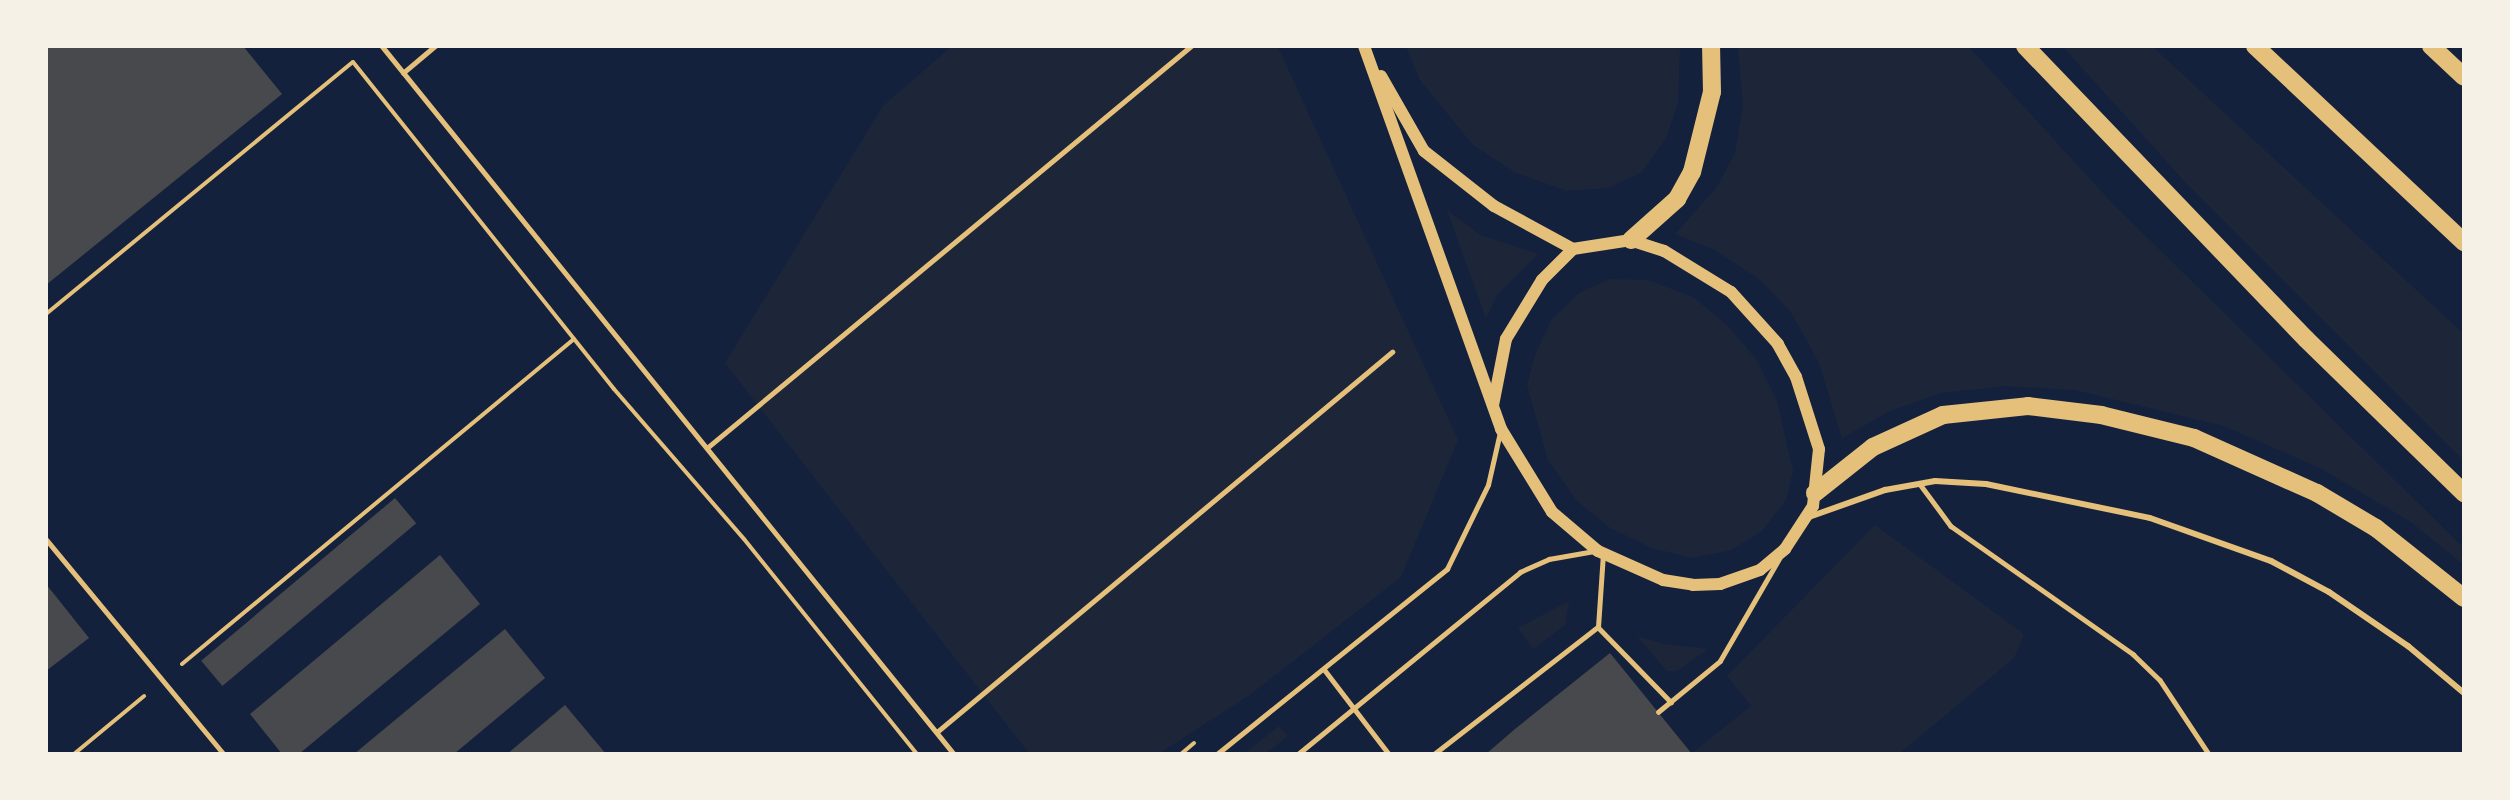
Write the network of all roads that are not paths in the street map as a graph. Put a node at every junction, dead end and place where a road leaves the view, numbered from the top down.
1 (382, 46) edge
2 (435, 46) edge
3 (1191, 46) edge
4 (1365, 46) edge
5 (1711, 46) edge
6 (2025, 46) edge
7 (2255, 46) edge
8 (2431, 46) edge
9 (403, 73) junction
10 (2463, 77) edge
11 (1631, 240) junction
12 (2463, 242) edge
13 (1573, 249) junction
14 (1392, 351) dead end
15 (1492, 405) junction
16 (1501, 429) junction
17 (706, 448) junction
18 (1920, 484) junction
19 (1815, 493) junction
20 (2463, 493) edge
21 (1809, 517) junction
22 (46, 538) edge
23 (1785, 549) junction
24 (1600, 552) junction
25 (2463, 598) edge
26 (1598, 627) junction
27 (1324, 669) junction
28 (2463, 693) edge
29 (1671, 702) junction
30 (1353, 707) junction
31 (1658, 712) dead end
32 (937, 732) junction
33 (224, 753) edge
34 (954, 753) edge
35 (1217, 753) edge
36 (1298, 753) edge
37 (1389, 753) edge
38 (1434, 753) edge
39 (2209, 753) edge

1 - 9 lane
2 - 9 lane
3 - 17 lane
4 - 13 main road
4 - 15 main road
5 - 11 highway
6 - 20 highway
7 - 12 highway
8 - 10 highway
9 - 17 lane
11 - 13 main road
11 - 19 main road
13 - 15 main road
14 - 32 lane
15 - 16 main road
16 - 24 main road
16 - 27 lane
17 - 32 lane
18 - 21 street
18 - 28 street
18 - 39 lane
19 - 21 main road
19 - 25 highway
21 - 23 main road
22 - 33 lane
23 - 24 main road
23 - 29 lane
24 - 26 lane
24 - 30 lane
26 - 29 lane
26 - 38 lane
27 - 30 lane
27 - 35 lane
29 - 31 lane
30 - 36 lane
30 - 37 lane
32 - 34 lane

